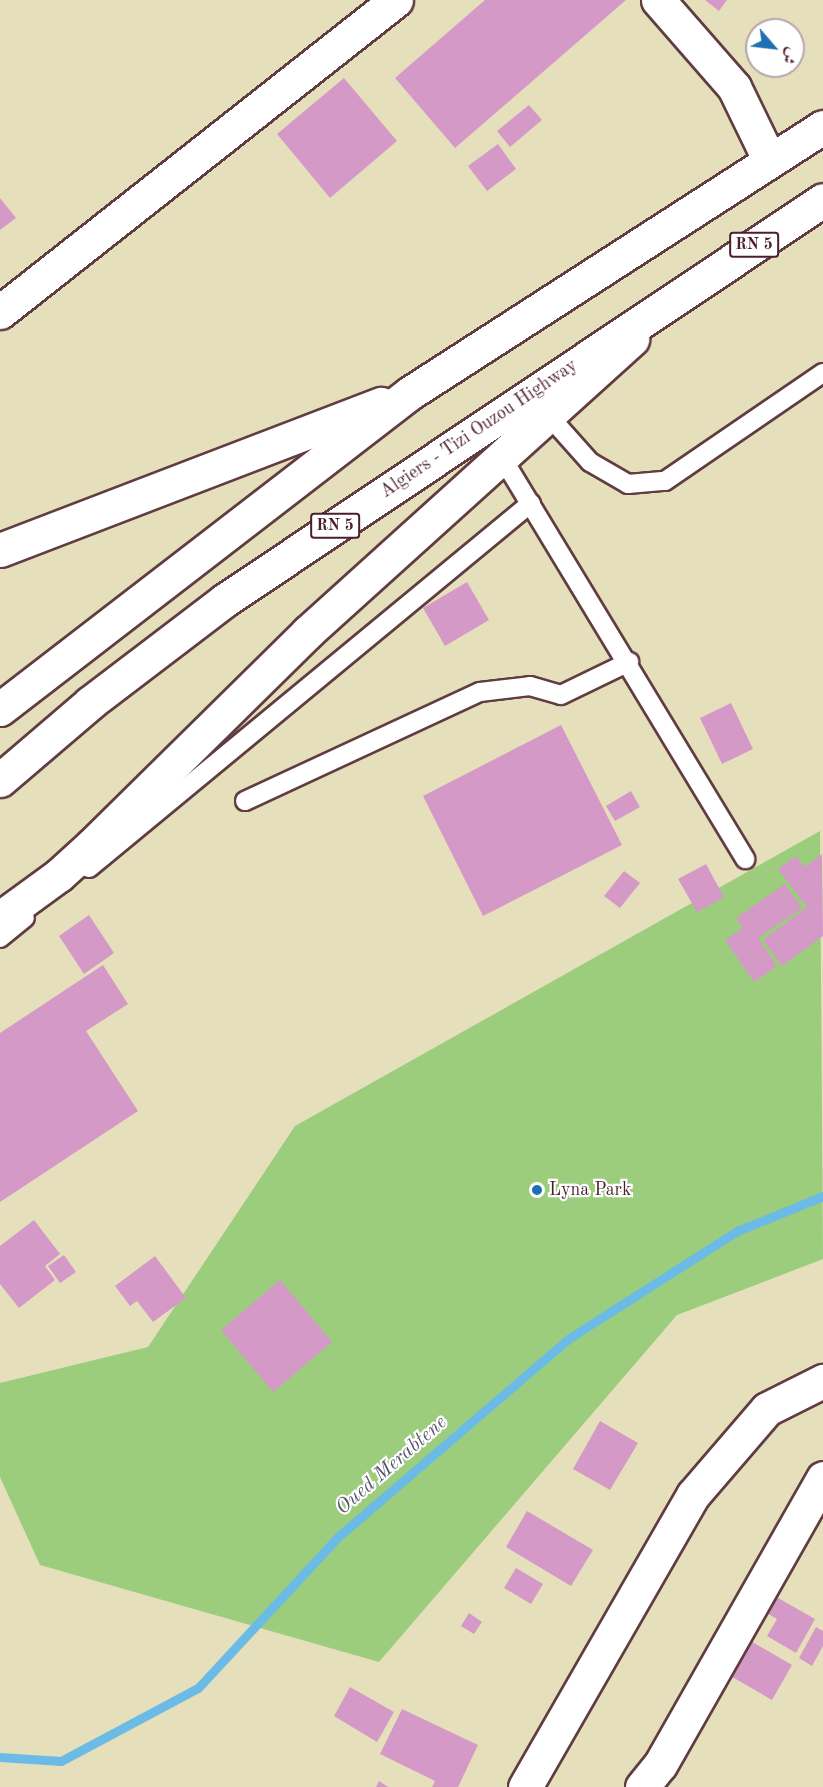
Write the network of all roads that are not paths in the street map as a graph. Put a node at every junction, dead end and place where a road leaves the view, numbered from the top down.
1 (396, 0) edge
2 (658, 0) edge
3 (823, 127) edge
4 (770, 162) junction
5 (823, 200) edge
6 (684, 291) junction
7 (0, 312) edge
8 (823, 373) edge
9 (410, 393) junction
10 (549, 416) junction
11 (503, 459) junction
12 (531, 503) junction
13 (0, 550) edge
14 (629, 662) junction
15 (0, 709) edge
16 (0, 780) edge
17 (244, 801) dead end
18 (745, 859) dead end
19 (0, 918) edge
20 (0, 938) edge
21 (823, 1381) edge
22 (823, 1478) edge
23 (525, 1787) edge
24 (642, 1787) edge

1 - 7 main road
2 - 4 main road
3 - 4 main road
4 - 9 main road
5 - 6 main road, Algiers - Tizi Ouzou Highway / RN 5
6 - 10 main road
6 - 16 main road, Algiers - Tizi Ouzou Highway / RN 5
8 - 10 lane
9 - 13 main road
9 - 15 main road
10 - 11 main road
11 - 12 lane
11 - 19 main road
12 - 14 lane
12 - 20 lane
14 - 17 lane
14 - 18 lane
21 - 23 main road
22 - 24 main road

